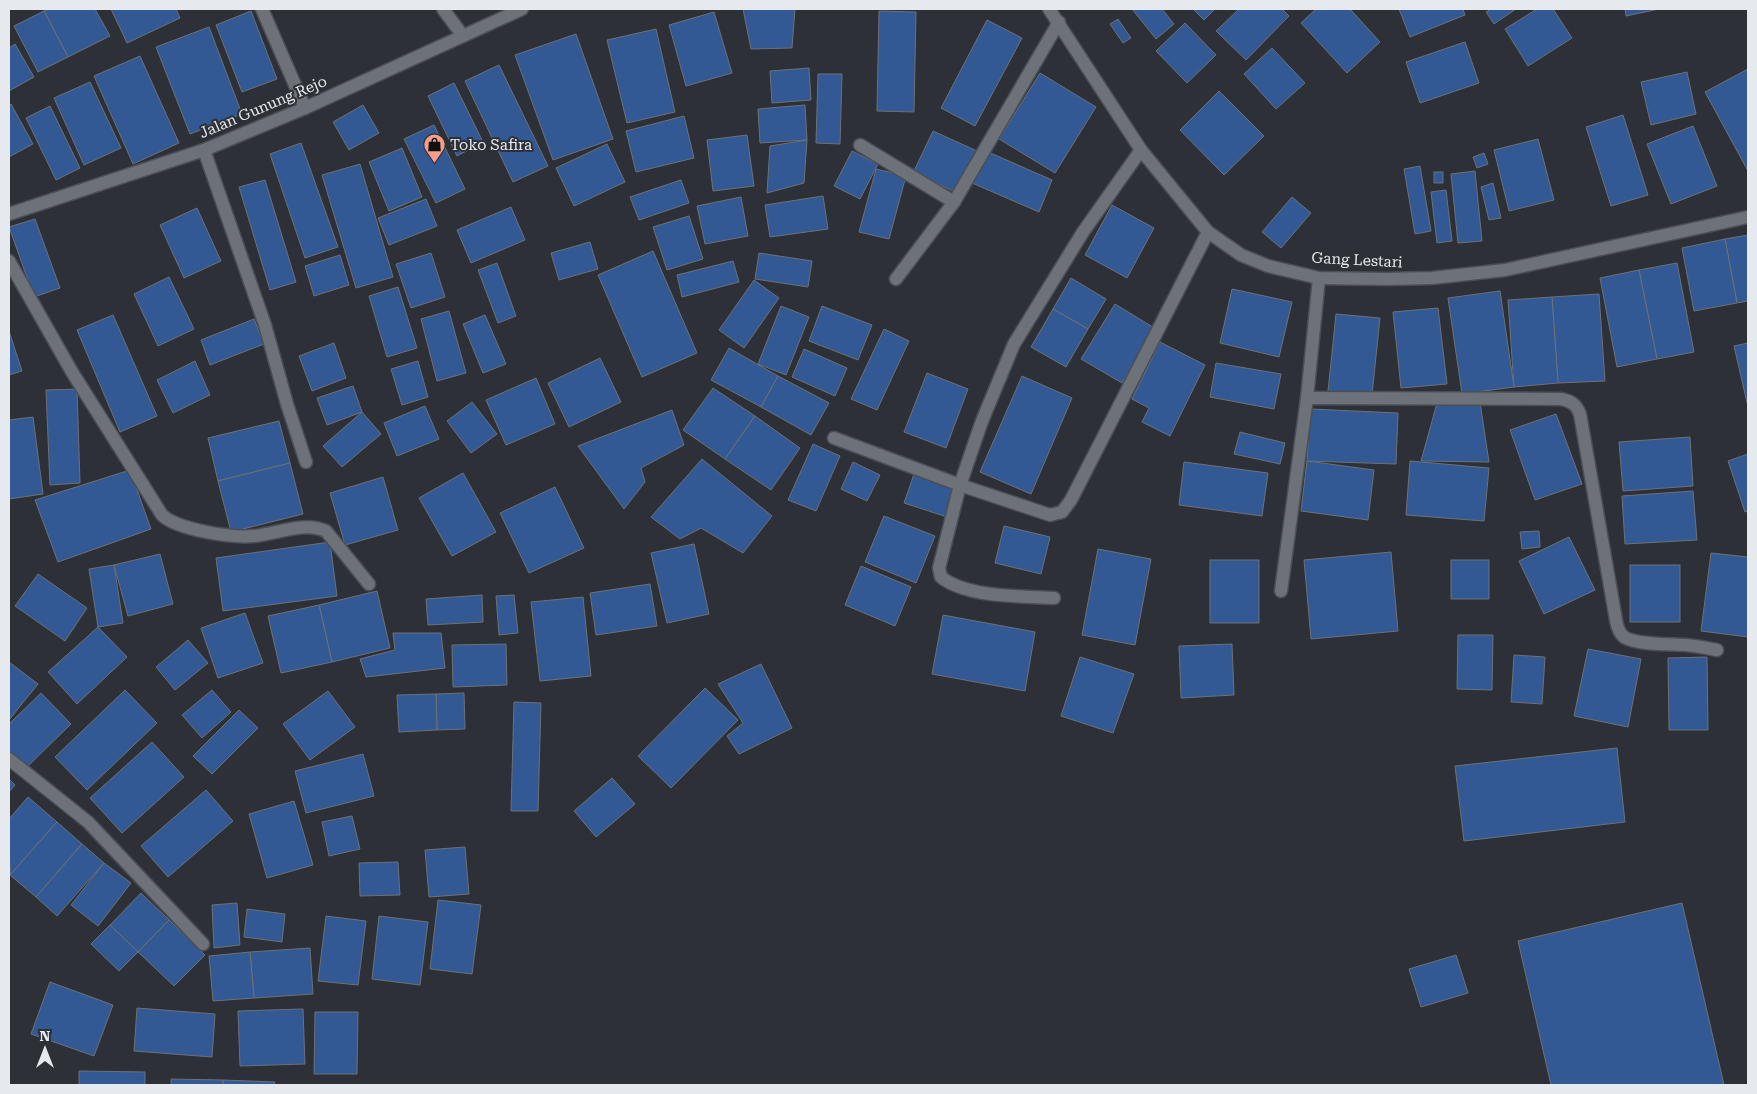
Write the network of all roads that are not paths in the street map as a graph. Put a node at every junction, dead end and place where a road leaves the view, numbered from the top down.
1 (262, 9) edge
2 (443, 9) edge
3 (522, 9) edge
4 (1054, 13) edge
5 (463, 36) junction
6 (305, 108) junction
7 (860, 145) dead end
8 (204, 150) junction
9 (1141, 150) junction
10 (954, 202) junction
11 (9, 214) edge
12 (1748, 216) edge
13 (1208, 232) junction
14 (9, 261) edge
15 (1320, 278) junction
16 (896, 279) dead end
17 (1307, 398) junction
18 (834, 438) dead end
19 (306, 462) dead end
20 (960, 484) junction
21 (369, 584) dead end
22 (1280, 591) dead end
23 (1054, 598) dead end
24 (1717, 650) dead end
25 (9, 759) edge
26 (203, 944) dead end

1 - 6 street
2 - 5 street
3 - 5 street, Jalan Gunung Rejo
4 - 9 street, Gang Lestari
4 - 10 street
5 - 6 street, Jalan Gunung Rejo
6 - 8 street, Jalan Gunung Rejo
7 - 10 street
8 - 11 street, Jalan Gunung Rejo
8 - 19 street
9 - 13 street, Gang Lestari
9 - 20 street
10 - 16 street
12 - 15 street, Gang Lestari
13 - 15 street, Gang Lestari
13 - 20 street
14 - 21 street
15 - 17 street
17 - 22 street
17 - 24 street
18 - 20 street
20 - 23 street
25 - 26 street

